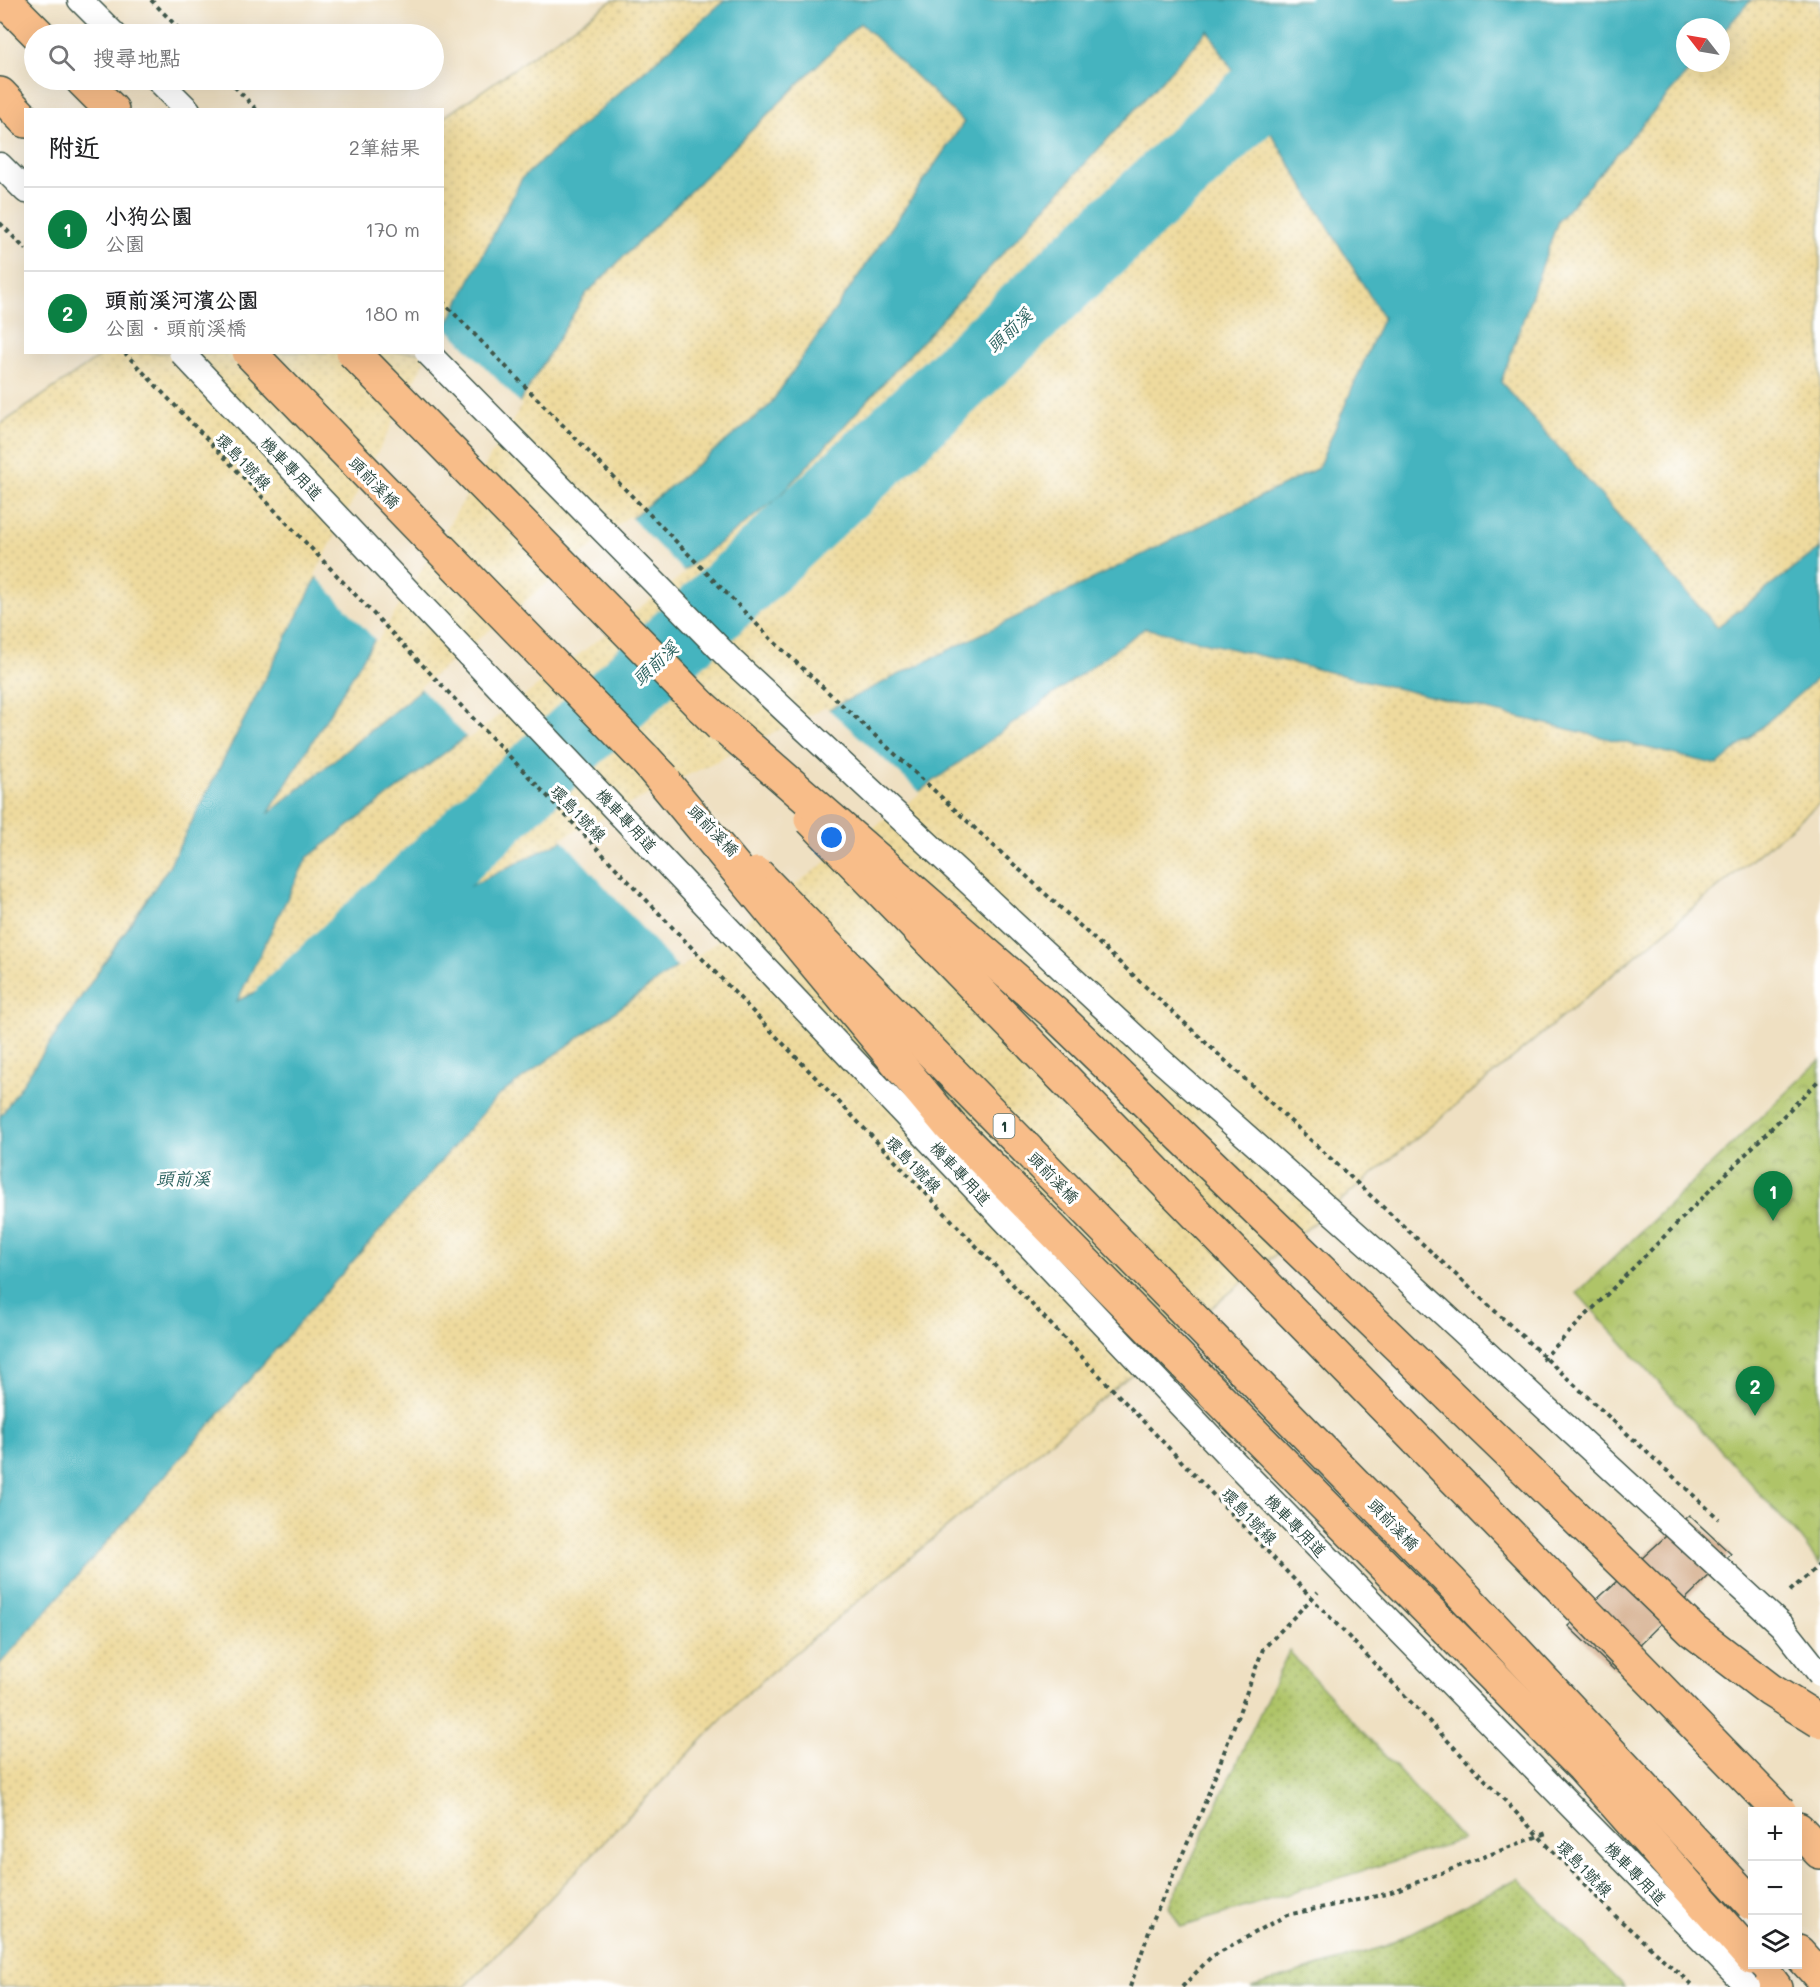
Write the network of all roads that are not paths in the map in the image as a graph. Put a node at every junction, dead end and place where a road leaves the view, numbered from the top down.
1 (4, 0) edge
2 (80, 0) edge
3 (28, 24) edge
4 (104, 24) edge
5 (92, 90) edge
6 (168, 90) edge
7 (0, 94) edge
8 (110, 108) edge
9 (186, 108) edge
10 (24, 119) edge
11 (0, 165) edge
12 (24, 189) edge
13 (183, 354) edge
14 (251, 354) edge
15 (355, 354) edge
16 (430, 354) edge
17 (701, 706) junction
18 (645, 759) junction
19 (1820, 1674) edge
20 (1820, 1721) edge
21 (1775, 1807) edge
22 (1802, 1834) edge
23 (1820, 1852) edge
24 (1748, 1900) edge
25 (1748, 1953) edge
26 (1802, 1957) edge
27 (1761, 1969) edge
28 (1820, 1976) edge
29 (1748, 1987) edge
30 (1775, 1987) edge

1 - 3 main road
2 - 4 lane
5 - 8 main road
6 - 9 lane
7 - 10 main road
11 - 12 lane
13 - 29 lane, 機車專用道, bridge
14 - 18 main road, 頭前溪橋 / 1, bridge
15 - 17 main road, bridge
16 - 19 lane, bridge
17 - 20 main road, bridge
17 - 21 main road, bridge
18 - 24 main road, 頭前溪橋 / 1, bridge
18 - 25 main road, bridge
22 - 23 main road
26 - 28 main road
27 - 30 main road

